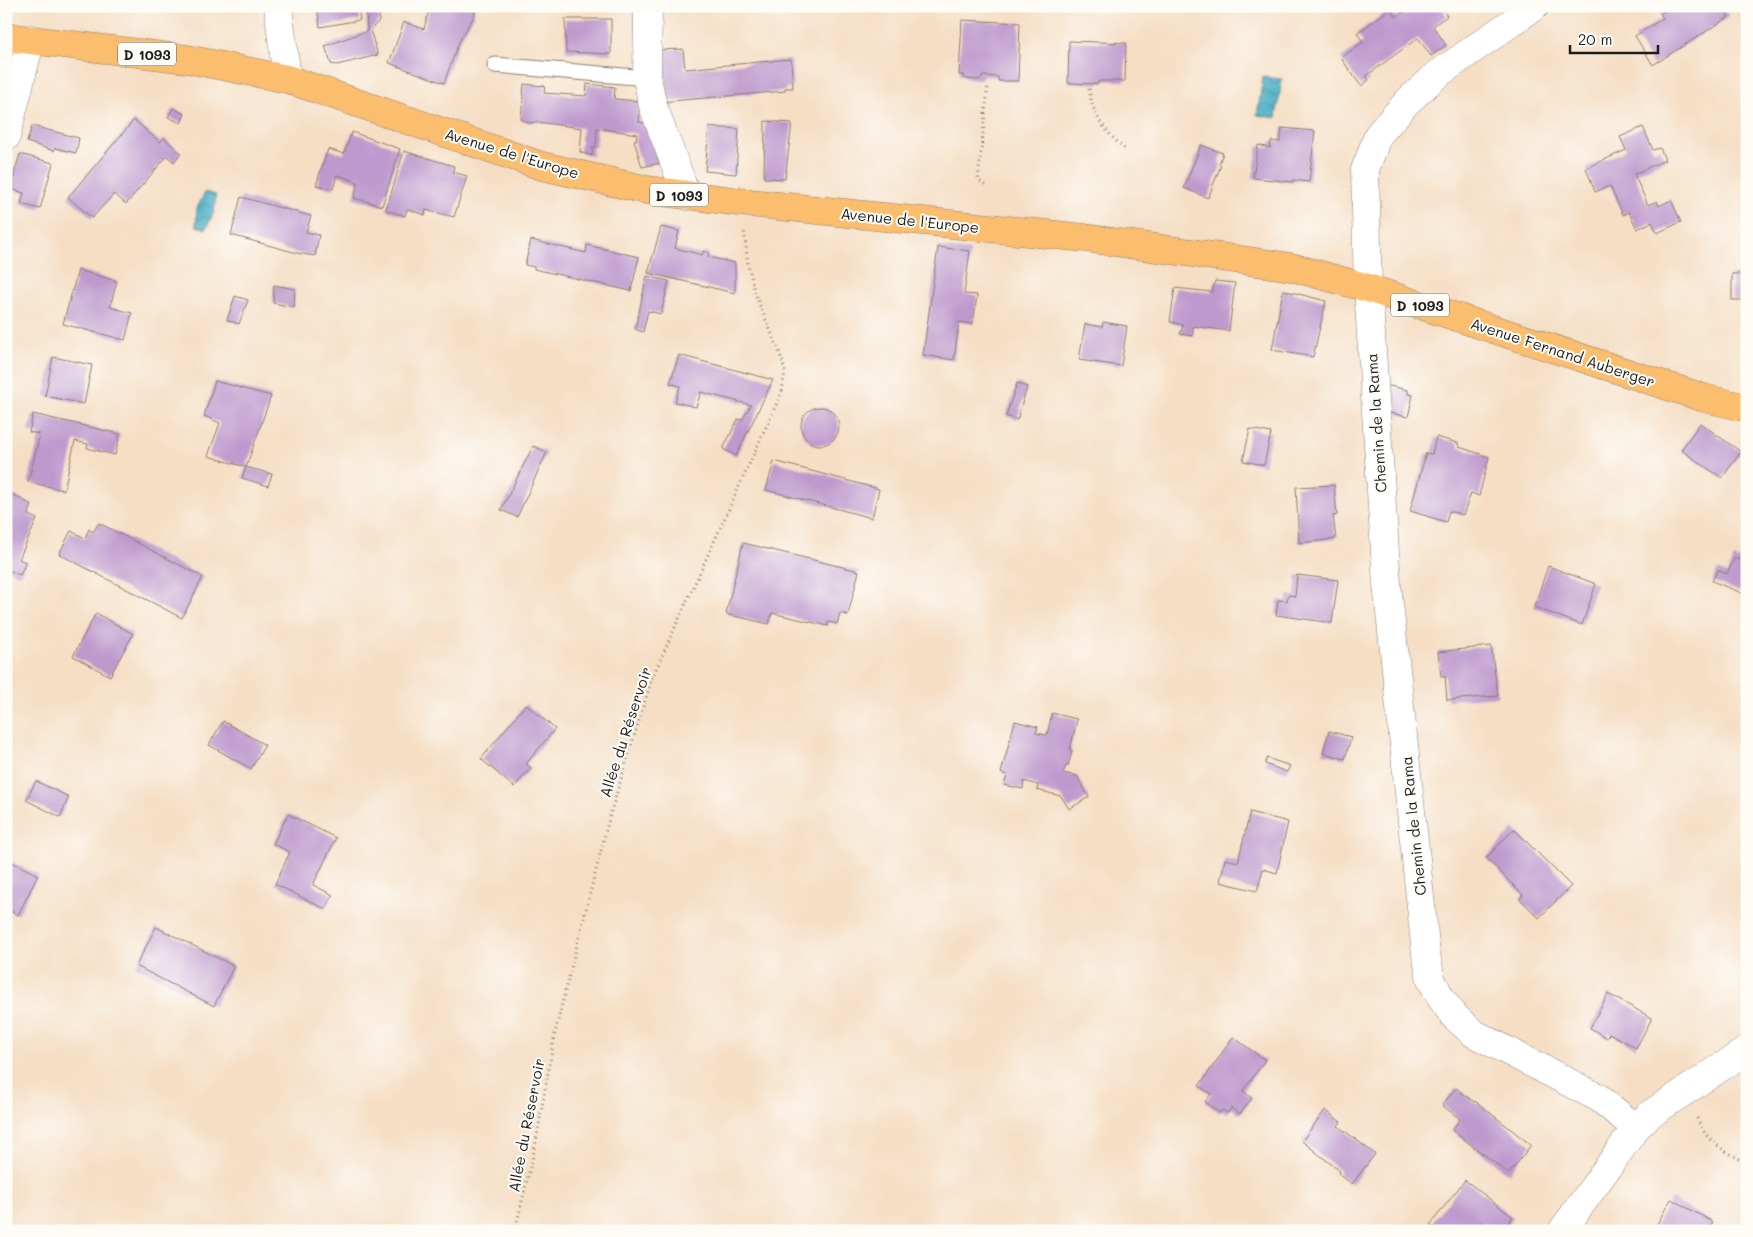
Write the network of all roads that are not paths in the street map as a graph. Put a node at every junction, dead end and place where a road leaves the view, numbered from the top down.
1 (278, 6) edge
2 (648, 6) edge
3 (1535, 6) edge
4 (19, 38) edge
5 (495, 66) dead end
6 (647, 78) junction
7 (287, 79) junction
8 (6, 137) edge
9 (687, 196) junction
10 (1085, 238) joint
11 (1368, 288) junction
12 (1747, 408) edge
13 (1747, 1050) edge
14 (1636, 1128) junction
15 (1565, 1230) edge

1 - 7 street
2 - 6 street
3 - 11 street, Chemin de la Rama
4 - 7 main road, Avenue de l'Europe / D 1093
4 - 8 street
5 - 6 lane
6 - 9 street
7 - 9 main road, Avenue de l'Europe / D 1093
9 - 10 main road, Avenue de l'Europe / D 1093
10 - 11 main road, Avenue Fernand Auberger / D 1093
11 - 12 main road, Avenue Fernand Auberger / D 1093
11 - 14 street, Chemin de la Rama
13 - 14 street
14 - 15 street

